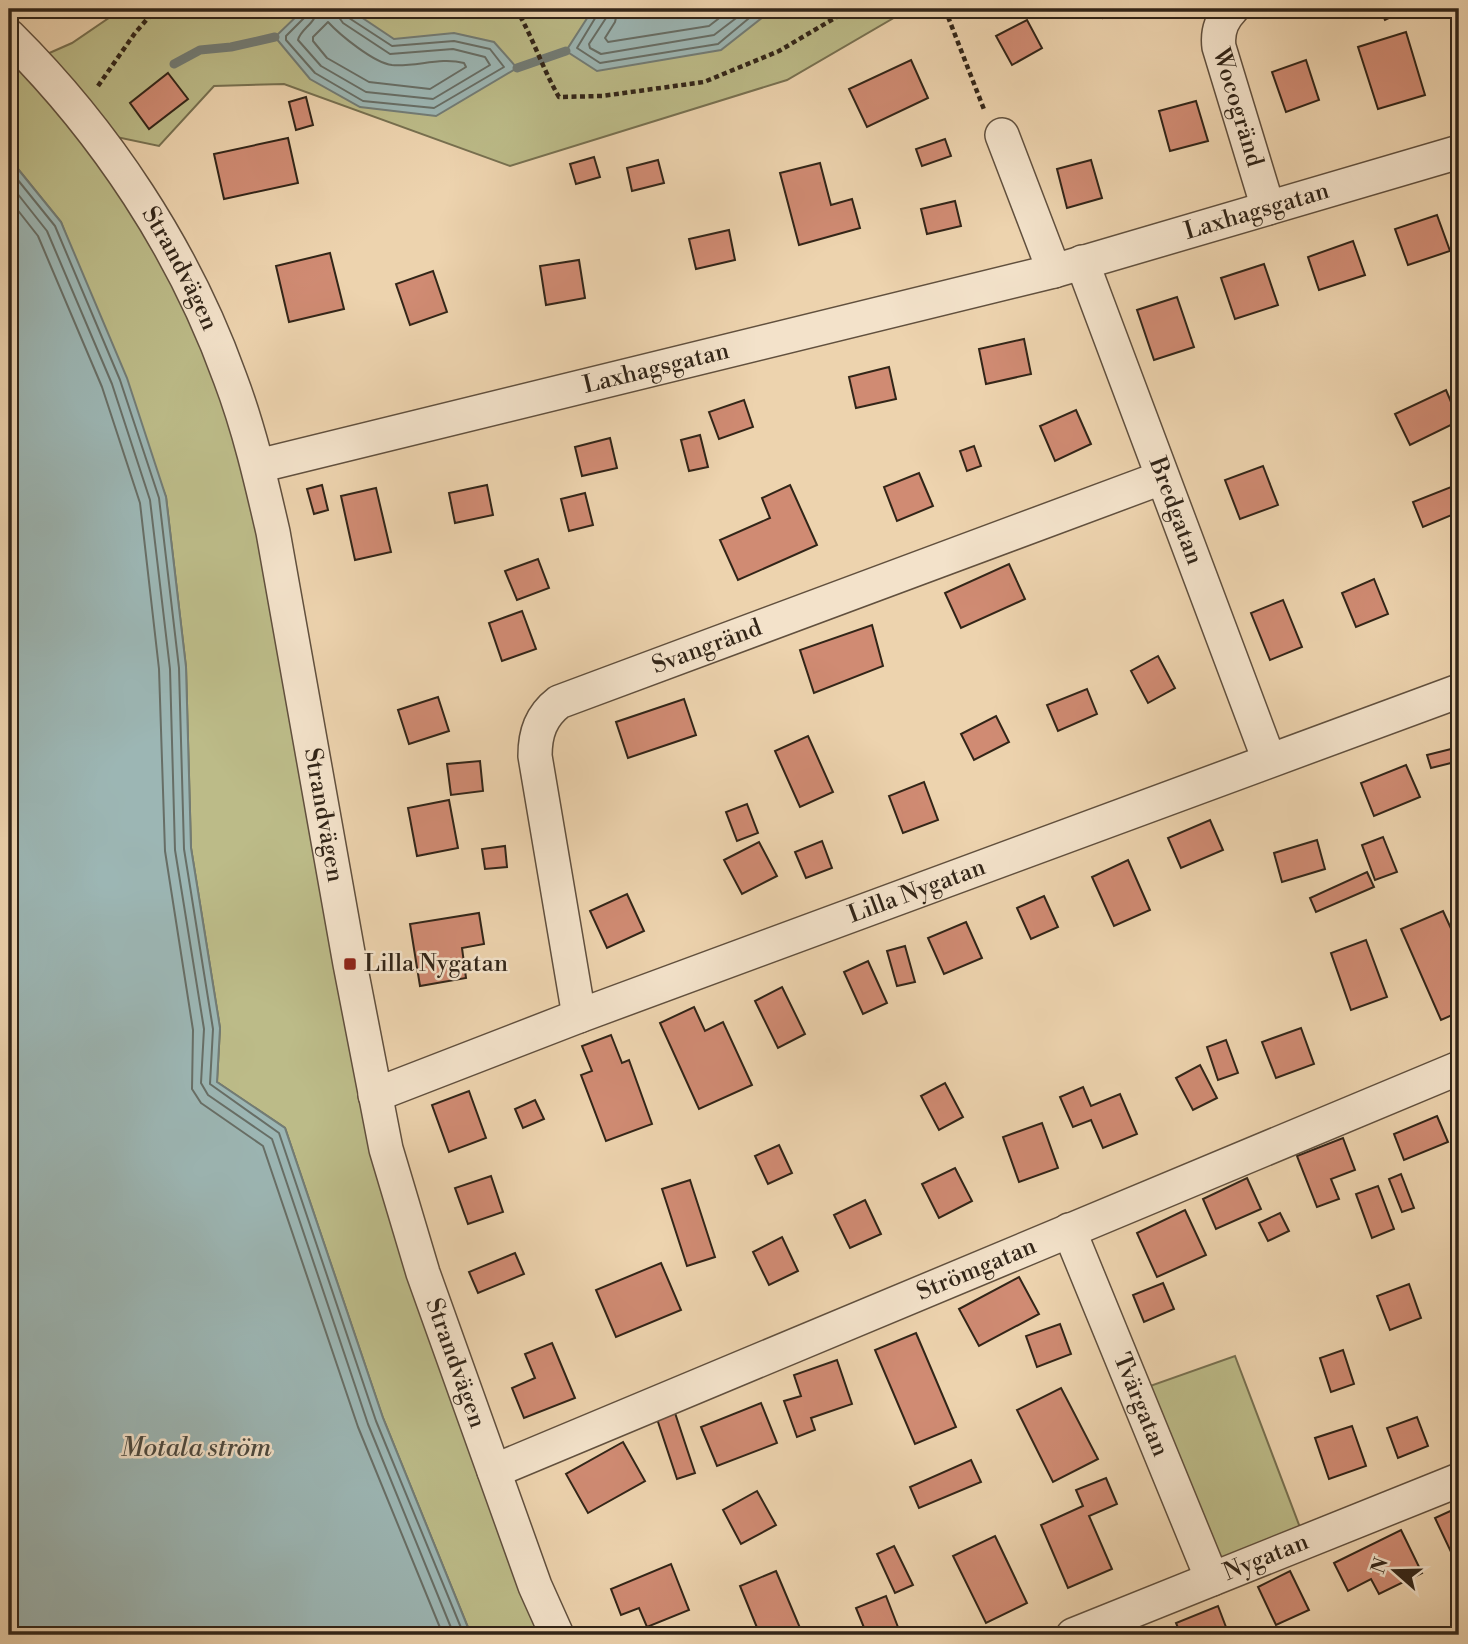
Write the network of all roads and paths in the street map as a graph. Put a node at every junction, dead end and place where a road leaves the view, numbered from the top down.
1 (156, 9) edge
2 (516, 9) edge
3 (850, 9) edge
4 (945, 9) edge
5 (1232, 9) edge
6 (9, 36) edge
7 (93, 92) dead end
8 (1002, 135) joint
9 (1459, 152) edge
10 (1268, 208) junction
11 (1068, 267) junction
12 (258, 466) junction
13 (1161, 478) junction
14 (1459, 691) edge
15 (1269, 760) junction
16 (579, 1016) junction
17 (1459, 1068) edge
18 (375, 1095) junction
19 (1069, 1230) junction
20 (494, 1471) junction
21 (1459, 1480) edge
22 (1212, 1579) junction
23 (557, 1635) edge
24 (1073, 1635) edge

1 - 7 path
2 - 3 path
4 - 8 path
5 - 10 street, Wocogränd
6 - 12 street, Strandvägen
8 - 11 street
9 - 10 street, Laxhagsgatan
10 - 11 street, Laxhagsgatan
11 - 12 street, Laxhagsgatan
11 - 13 street, Bredgatan
12 - 18 street, Strandvägen
13 - 15 street, Bredgatan
13 - 16 street, Svangränd
14 - 15 street, Lilla Nygatan
15 - 16 street, Lilla Nygatan
16 - 18 street, Lilla Nygatan
17 - 19 street, Strömgatan
18 - 20 street, Strandvägen
19 - 20 street, Strömgatan
19 - 22 street, Tvärgatan
20 - 23 street, Strandvägen
21 - 22 street, Nygatan
22 - 24 street, Nygatan

